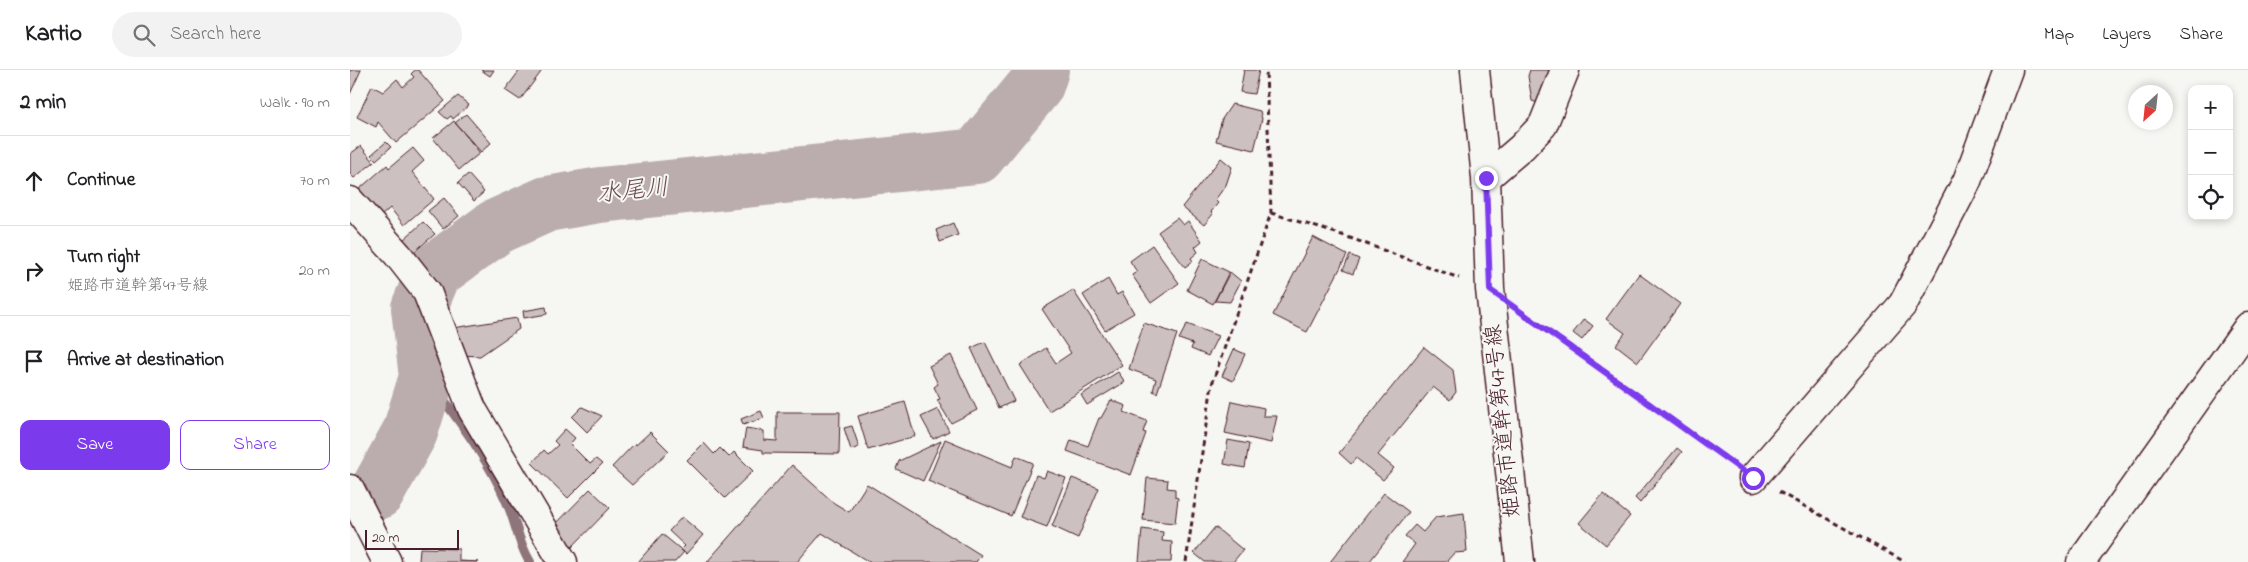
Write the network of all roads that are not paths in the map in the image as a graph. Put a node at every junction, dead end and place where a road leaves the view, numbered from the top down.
1 (1474, 70) edge
2 (1565, 70) edge
3 (2008, 70) edge
4 (1486, 178) junction
5 (350, 201) edge
6 (2248, 328) edge
7 (1753, 478) road end
8 (351, 494) edge
9 (387, 562) edge
10 (563, 562) edge
11 (1520, 562) edge
12 (2080, 562) edge

1 - 4 street, 姫路市道幹第47号線
2 - 4 street
3 - 7 street
4 - 11 street, 姫路市道幹第47号線
5 - 10 street
6 - 12 street
8 - 9 street

